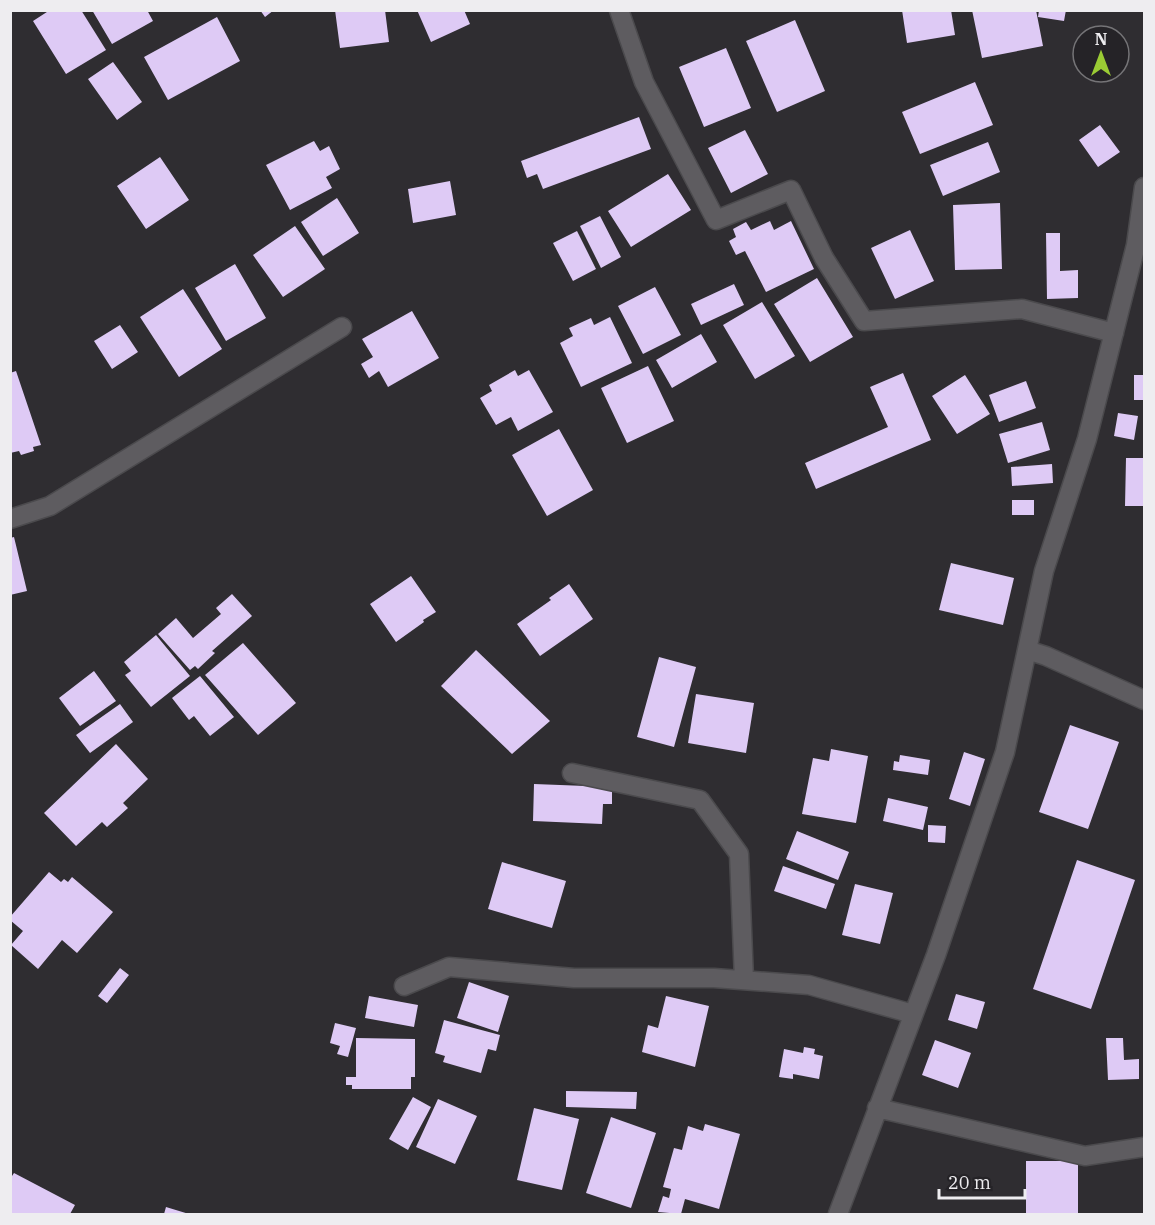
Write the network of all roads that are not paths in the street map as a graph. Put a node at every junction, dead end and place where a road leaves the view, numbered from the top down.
1 (619, 10) edge
2 (1144, 187) edge
3 (1142, 214) edge
4 (1140, 245) edge
5 (342, 327) dead end
6 (1114, 333) junction
7 (10, 519) edge
8 (1027, 650) junction
9 (1144, 700) edge
10 (572, 773) dead end
11 (744, 980) junction
12 (404, 986) dead end
13 (913, 1014) junction
14 (877, 1108) junction
15 (1144, 1147) edge
16 (838, 1215) edge

1 - 6 street
2 - 3 street
3 - 4 street
4 - 6 street
5 - 7 street
6 - 8 street
8 - 9 street
8 - 13 street
10 - 11 street
11 - 12 street
11 - 13 street
13 - 14 street
14 - 15 street
14 - 16 street

